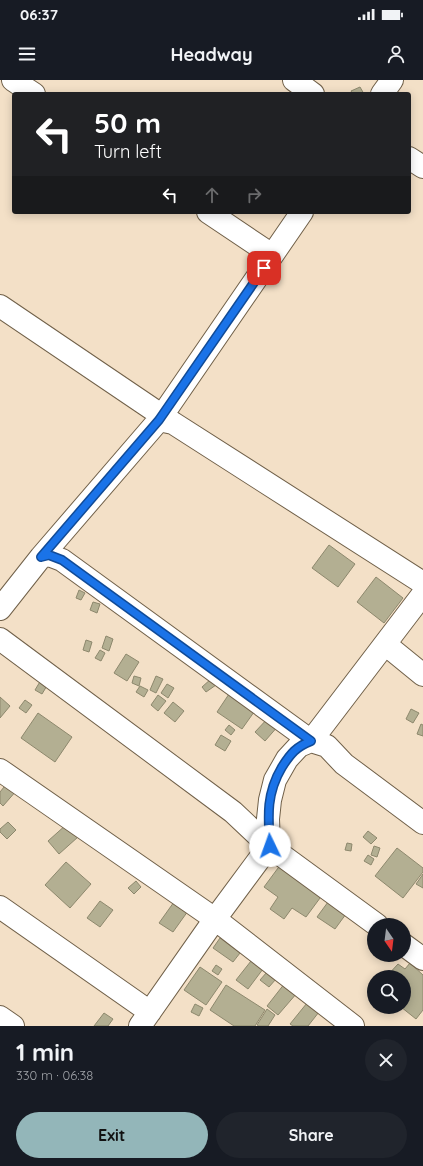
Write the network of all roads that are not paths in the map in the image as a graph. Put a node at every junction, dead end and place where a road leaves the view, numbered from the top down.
1 (13, 80) edge
2 (294, 80) edge
3 (392, 80) edge
4 (31, 92) edge
5 (310, 92) edge
6 (383, 92) edge
7 (411, 159) edge
8 (423, 167) edge
9 (211, 214) edge
10 (301, 214) edge
11 (272, 255) junction
12 (0, 306) edge
13 (165, 420) junction
14 (41, 557) junction
15 (423, 583) edge
16 (423, 594) edge
17 (0, 609) edge
18 (0, 639) edge
19 (385, 644) junction
20 (423, 675) edge
21 (311, 741) junction
22 (0, 770) edge
23 (423, 824) edge
24 (270, 846) junction
25 (0, 907) edge
26 (368, 918) edge
27 (215, 919) junction
28 (411, 950) edge
29 (423, 959) edge
30 (0, 1017) edge
31 (145, 1019) edge
32 (13, 1026) edge
33 (353, 1026) edge

1 - 4 street
2 - 5 street
3 - 6 street
7 - 8 street
9 - 11 street
10 - 11 street
11 - 13 street
12 - 13 street
13 - 14 street
13 - 15 street
14 - 17 street
14 - 21 street
16 - 19 street
18 - 24 street
19 - 20 street
19 - 21 street
21 - 23 street
21 - 24 street
22 - 27 street
24 - 26 street
24 - 27 street
25 - 31 street
27 - 31 street
27 - 33 street
28 - 29 street
30 - 32 street

